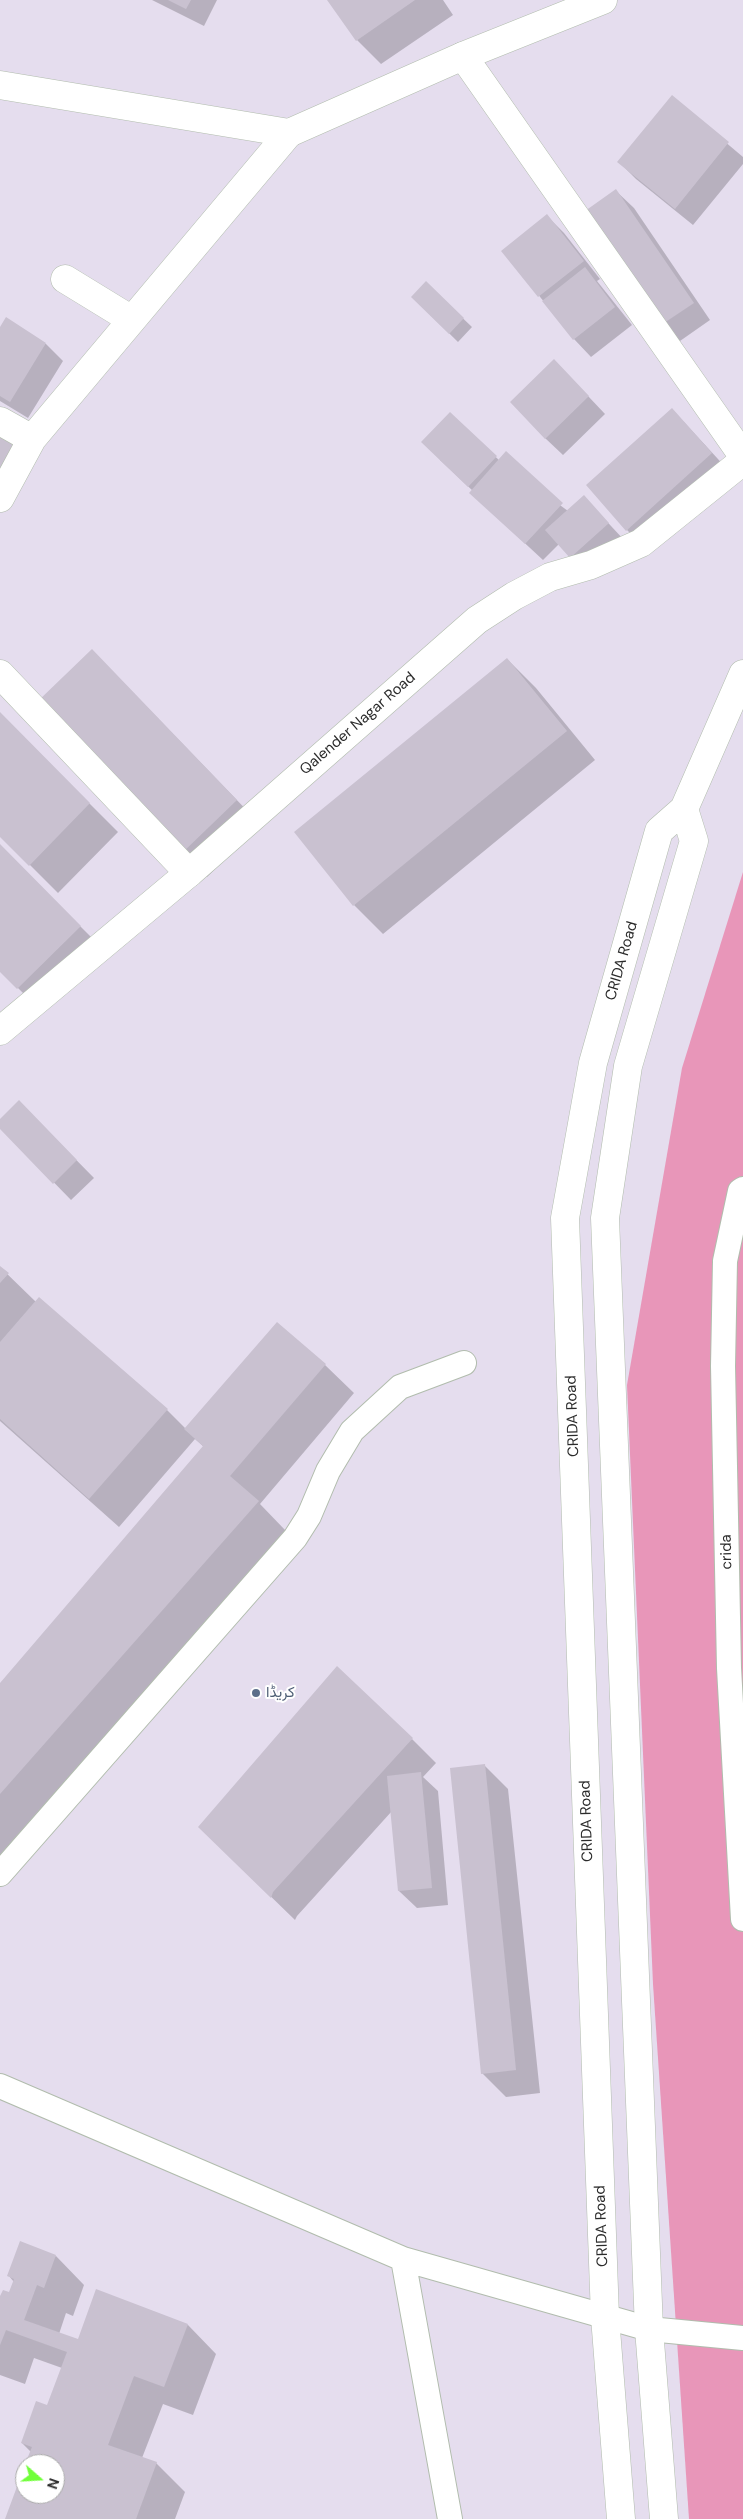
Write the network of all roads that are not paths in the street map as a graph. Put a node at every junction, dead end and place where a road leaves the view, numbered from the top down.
1 (603, 0) edge
2 (463, 56) junction
3 (0, 85) edge
4 (289, 133) junction
5 (65, 279) dead end
6 (132, 320) junction
7 (0, 421) edge
8 (32, 439) junction
9 (743, 456) edge
10 (743, 461) edge
11 (0, 498) edge
12 (0, 674) edge
13 (743, 674) edge
14 (684, 810) junction
15 (188, 872) junction
16 (0, 1031) edge
17 (582, 1124) junction
18 (619, 1127) junction
19 (743, 1188) edge
20 (464, 1363) dead end
21 (736, 1668) edge
22 (0, 1874) edge
23 (743, 1919) edge
24 (0, 2086) edge
25 (403, 2259) junction
26 (606, 2317) junction
27 (649, 2329) junction
28 (743, 2338) edge
29 (450, 2519) edge
30 (621, 2519) edge
31 (664, 2519) edge

1 - 2 main road
2 - 4 main road
2 - 9 main road
3 - 4 main road
4 - 6 main road
5 - 6 main road
6 - 8 main road
7 - 8 main road
8 - 11 main road
10 - 15 main road, Qalender Nagar Road
12 - 15 main road
13 - 14 main road, CRIDA Road
14 - 17 main road, CRIDA Road
14 - 18 main road
15 - 16 main road, Qalender Nagar Road
17 - 18 main road
17 - 26 main road, CRIDA Road
18 - 27 main road
19 - 21 lane, crida
20 - 22 lane
21 - 23 lane, crida
24 - 25 lane
25 - 26 lane
25 - 29 lane
26 - 27 lane
26 - 30 main road, CRIDA Road
27 - 28 lane
27 - 31 main road

